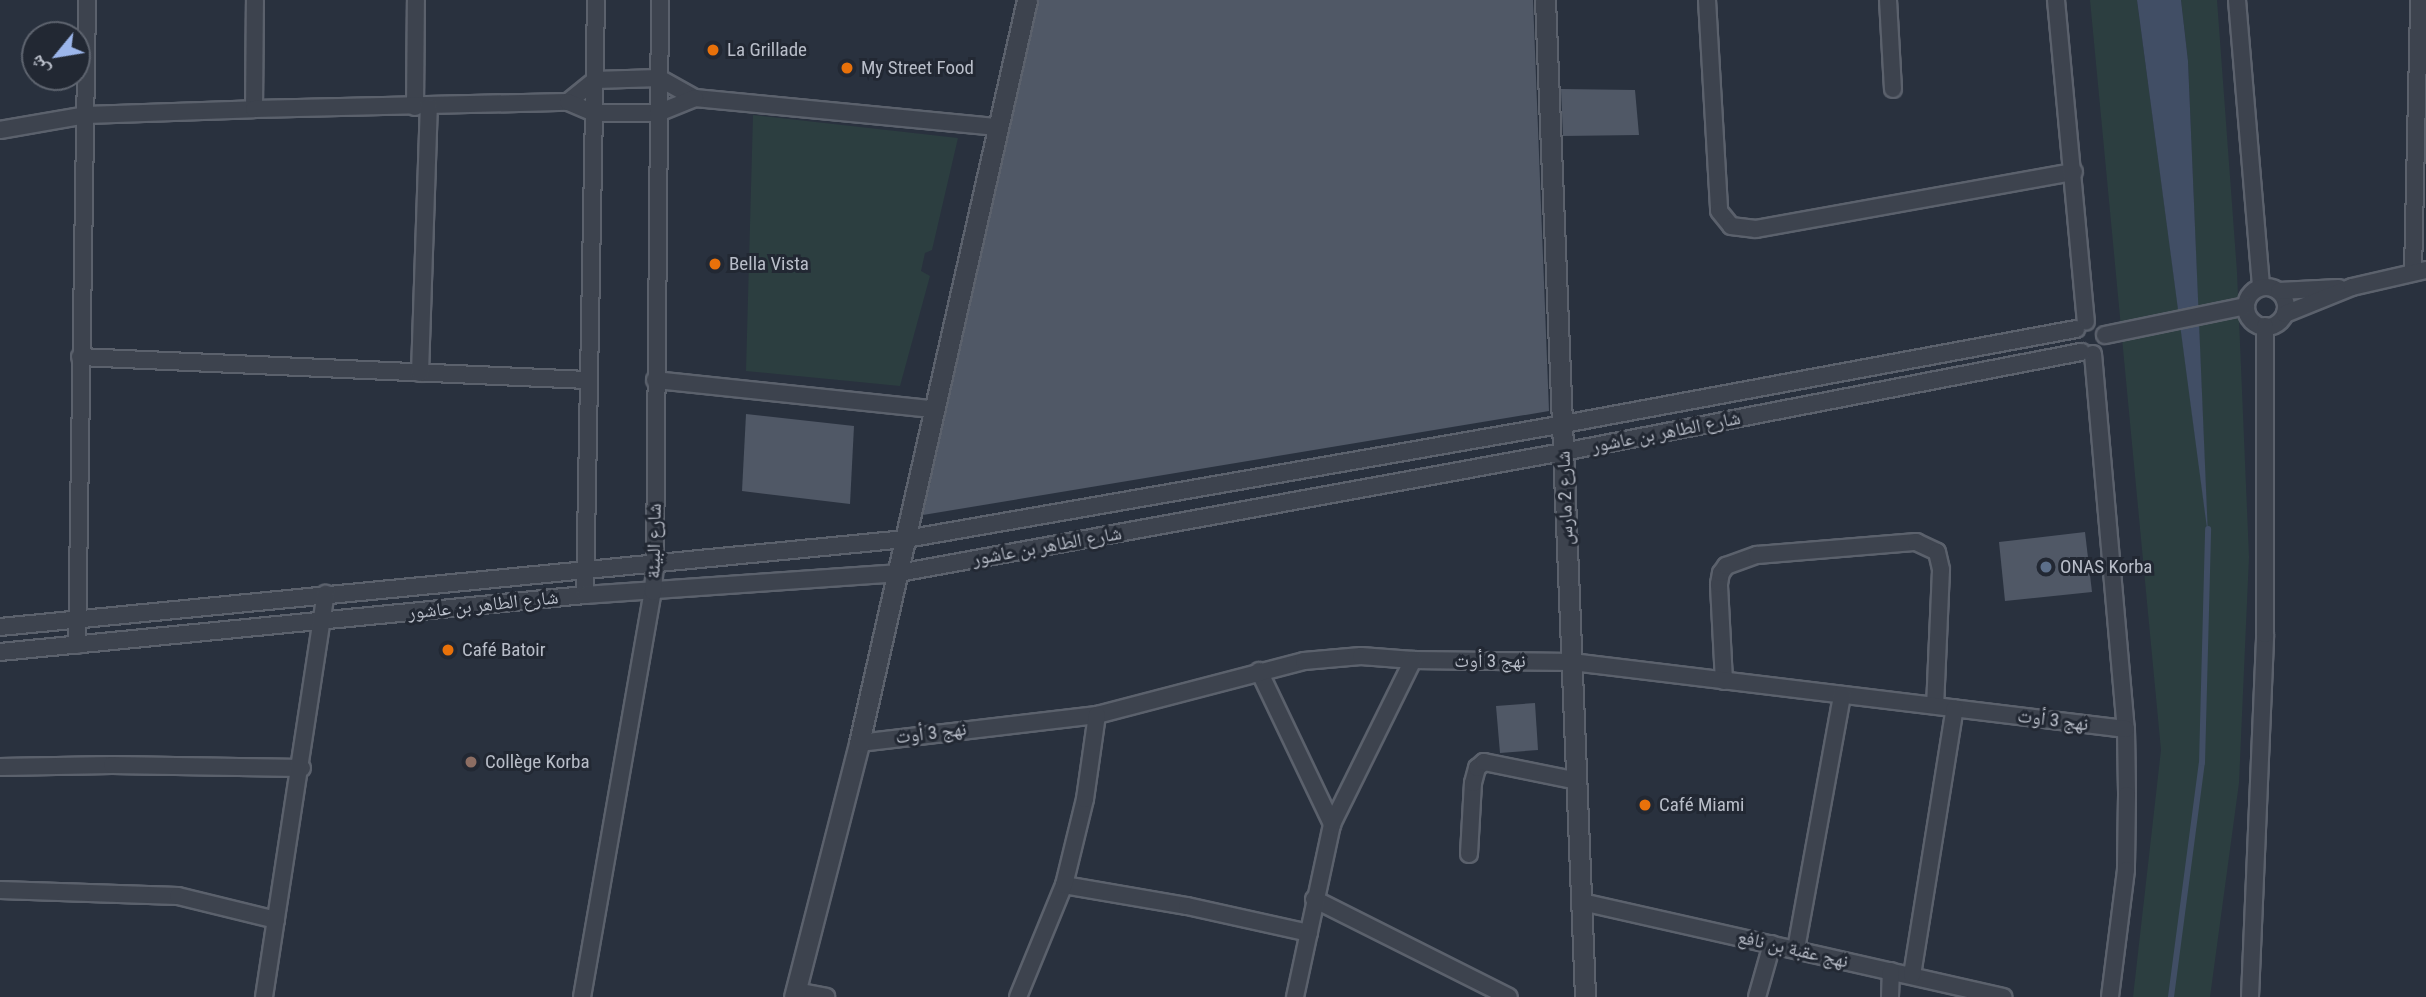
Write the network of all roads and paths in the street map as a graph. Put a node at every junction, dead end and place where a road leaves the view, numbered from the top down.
1 (87, 0) edge
2 (255, 0) edge
3 (416, 0) edge
4 (596, 0) edge
5 (660, 0) edge
6 (1027, 0) edge
7 (1545, 0) edge
8 (1707, 0) edge
9 (1888, 0) edge
10 (2056, 0) edge
11 (2237, 0) edge
12 (2419, 0) edge
13 (659, 78) junction
14 (595, 80) junction
15 (1893, 89) dead end
16 (695, 98) junction
17 (568, 102) junction
18 (422, 107) junction
19 (254, 109) junction
20 (594, 113) junction
21 (658, 113) junction
22 (86, 115) junction
23 (998, 127) junction
24 (0, 130) edge
25 (2074, 172) junction
26 (2419, 271) edge
27 (2261, 287) junction
28 (2352, 287) junction
29 (2279, 291) junction
30 (2242, 307) junction
31 (2285, 314) junction
32 (2081, 326) junction
33 (2265, 326) junction
34 (2112, 334) junction
35 (2087, 353) junction
36 (80, 357) junction
37 (420, 373) junction
38 (587, 380) junction
39 (655, 380) junction
40 (933, 409) junction
41 (1564, 424) junction
42 (1563, 452) junction
43 (906, 539) junction
44 (655, 563) junction
45 (584, 568) junction
46 (899, 573) junction
47 (653, 592) junction
48 (326, 594) junction
49 (585, 595) junction
50 (76, 619) junction
51 (322, 622) junction
52 (0, 627) edge
53 (76, 645) junction
54 (0, 652) edge
55 (1413, 660) junction
56 (1572, 662) junction
57 (1259, 671) junction
58 (1724, 681) junction
59 (1842, 695) junction
60 (1935, 705) junction
61 (1955, 708) junction
62 (1097, 715) junction
63 (2126, 729) junction
64 (859, 743) junction
65 (0, 767) edge
66 (302, 768) junction
67 (1577, 781) junction
68 (1332, 824) junction
69 (1469, 854) dead end
70 (1064, 885) junction
71 (0, 890) edge
72 (1314, 899) junction
73 (1582, 902) junction
74 (276, 920) junction
75 (1309, 933) junction
76 (1772, 944) junction
77 (1796, 949) junction
78 (1891, 971) junction
79 (1912, 975) junction
80 (795, 994) edge
81 (264, 997) edge
82 (582, 997) edge
83 (826, 997) edge
84 (1018, 997) edge
85 (1294, 997) edge
86 (1508, 997) edge
87 (1585, 997) edge
88 (1757, 997) edge
89 (1890, 997) edge
90 (2003, 997) edge
91 (2110, 997) edge
92 (2250, 997) edge

1 - 22 street
2 - 19 street
3 - 18 street
4 - 14 street
5 - 13 street, شارع البيئة
6 - 23 street
7 - 41 street, شارع 2 مارس
8 - 25 street
9 - 15 street
10 - 25 street
11 - 27 street
12 - 26 street
13 - 14 street
13 - 16 street
13 - 21 street, شارع البيئة
14 - 17 street
14 - 20 street
16 - 21 street
16 - 23 street
17 - 18 street
17 - 20 street
18 - 19 street
18 - 37 street
19 - 22 street
20 - 21 street
20 - 38 street
21 - 39 street, شارع البيئة
22 - 24 street
22 - 36 street
23 - 40 street
25 - 32 street
26 - 28 street
27 - 29 street
27 - 30 street
28 - 29 street
28 - 31 street
29 - 31 street
30 - 33 street
30 - 34 street
31 - 33 street
32 - 34 street
32 - 35 street
32 - 41 street, شارع الطاهر بن عاشور
33 - 92 street
34 - 35 street
35 - 42 street, شارع الطاهر بن عاشور
35 - 63 street
36 - 37 street
36 - 50 street
37 - 38 street
38 - 45 street
39 - 40 street
39 - 44 street, شارع البيئة
40 - 43 street
41 - 42 street, شارع 2 مارس
41 - 43 street, شارع الطاهر بن عاشور
42 - 46 street, شارع الطاهر بن عاشور
42 - 56 street, شارع 2 مارس
43 - 44 street, شارع الطاهر بن عاشور
43 - 46 street
44 - 45 street, شارع الطاهر بن عاشور
44 - 47 street, شارع البيئة
45 - 48 street, شارع الطاهر بن عاشور
45 - 49 street
46 - 47 street, شارع الطاهر بن عاشور
46 - 64 street
47 - 49 street, شارع الطاهر بن عاشور
47 - 82 street, شارع البيئة
48 - 50 street, شارع الطاهر بن عاشور
48 - 51 street
49 - 51 street, شارع الطاهر بن عاشور
50 - 52 street, شارع الطاهر بن عاشور
50 - 53 street
51 - 53 street, شارع الطاهر بن عاشور
51 - 66 street
53 - 54 street, شارع الطاهر بن عاشور
55 - 56 street, نهج 3 أوت
55 - 57 street, نهج 3 أوت
55 - 68 street
56 - 58 street, نهج 3 أوت
56 - 67 street, شارع 2 مارس
57 - 62 street, نهج 3 أوت
57 - 68 street
58 - 59 street, نهج 3 أوت
58 - 60 street
59 - 60 street, نهج 3 أوت
59 - 77 street
60 - 61 street, نهج 3 أوت
61 - 63 street, نهج 3 أوت
61 - 79 street
62 - 64 street, نهج 3 أوت
62 - 70 street
63 - 91 street
64 - 80 street
65 - 66 street
66 - 74 street
67 - 69 street
67 - 73 street, شارع 2 مارس
68 - 72 street
70 - 75 street
70 - 84 street
71 - 74 street
72 - 75 street
72 - 86 street
73 - 76 street, نهج عقبة بن نافع
73 - 87 street, شارع 2 مارس
74 - 81 street
75 - 85 street
76 - 77 street, نهج عقبة بن نافع
76 - 88 street
77 - 78 street, نهج عقبة بن نافع
78 - 79 street, نهج عقبة بن نافع
78 - 89 street
79 - 90 street, نهج عقبة بن نافع
80 - 83 street

